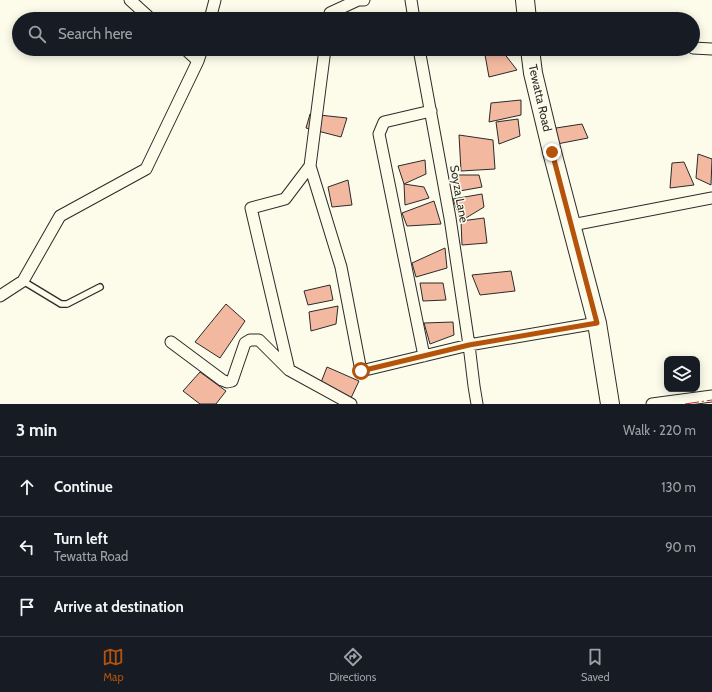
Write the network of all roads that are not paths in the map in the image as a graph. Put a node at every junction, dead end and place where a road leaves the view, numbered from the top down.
1 (130, 0) edge
2 (216, 0) edge
3 (364, 0) edge
4 (411, 0) edge
5 (525, 0) edge
6 (143, 12) edge
7 (212, 12) edge
8 (332, 12) edge
9 (413, 12) edge
10 (526, 12) edge
11 (700, 48) edge
12 (712, 49) edge
13 (193, 56) edge
14 (200, 56) edge
15 (324, 56) edge
16 (421, 56) edge
17 (531, 56) edge
18 (198, 61) junction
19 (431, 111) junction
20 (310, 166) junction
21 (712, 198) edge
22 (572, 225) junction
23 (23, 281) junction
24 (100, 287) dead end
25 (0, 296) edge
26 (597, 323) junction
27 (171, 342) dead end
28 (469, 345) junction
29 (424, 356) junction
30 (289, 370) junction
31 (712, 396) edge
32 (351, 404) edge
33 (477, 404) edge
34 (610, 404) edge
35 (652, 404) edge

1 - 6 street
2 - 7 street
3 - 8 street
4 - 9 street
5 - 10 main road
11 - 12 street
13 - 18 street
14 - 18 street
15 - 20 street
16 - 19 street, Soyza Lane
17 - 22 main road, Tewatta Road
18 - 23 street
19 - 28 street, Soyza Lane
19 - 29 street
20 - 29 street
20 - 30 street
21 - 22 street
22 - 26 main road, Tewatta Road
23 - 24 lane
23 - 25 street
26 - 28 street
26 - 34 main road, Tewatta Road
27 - 30 street
28 - 29 street
28 - 33 street, Soyza Lane
30 - 32 street
31 - 35 street

